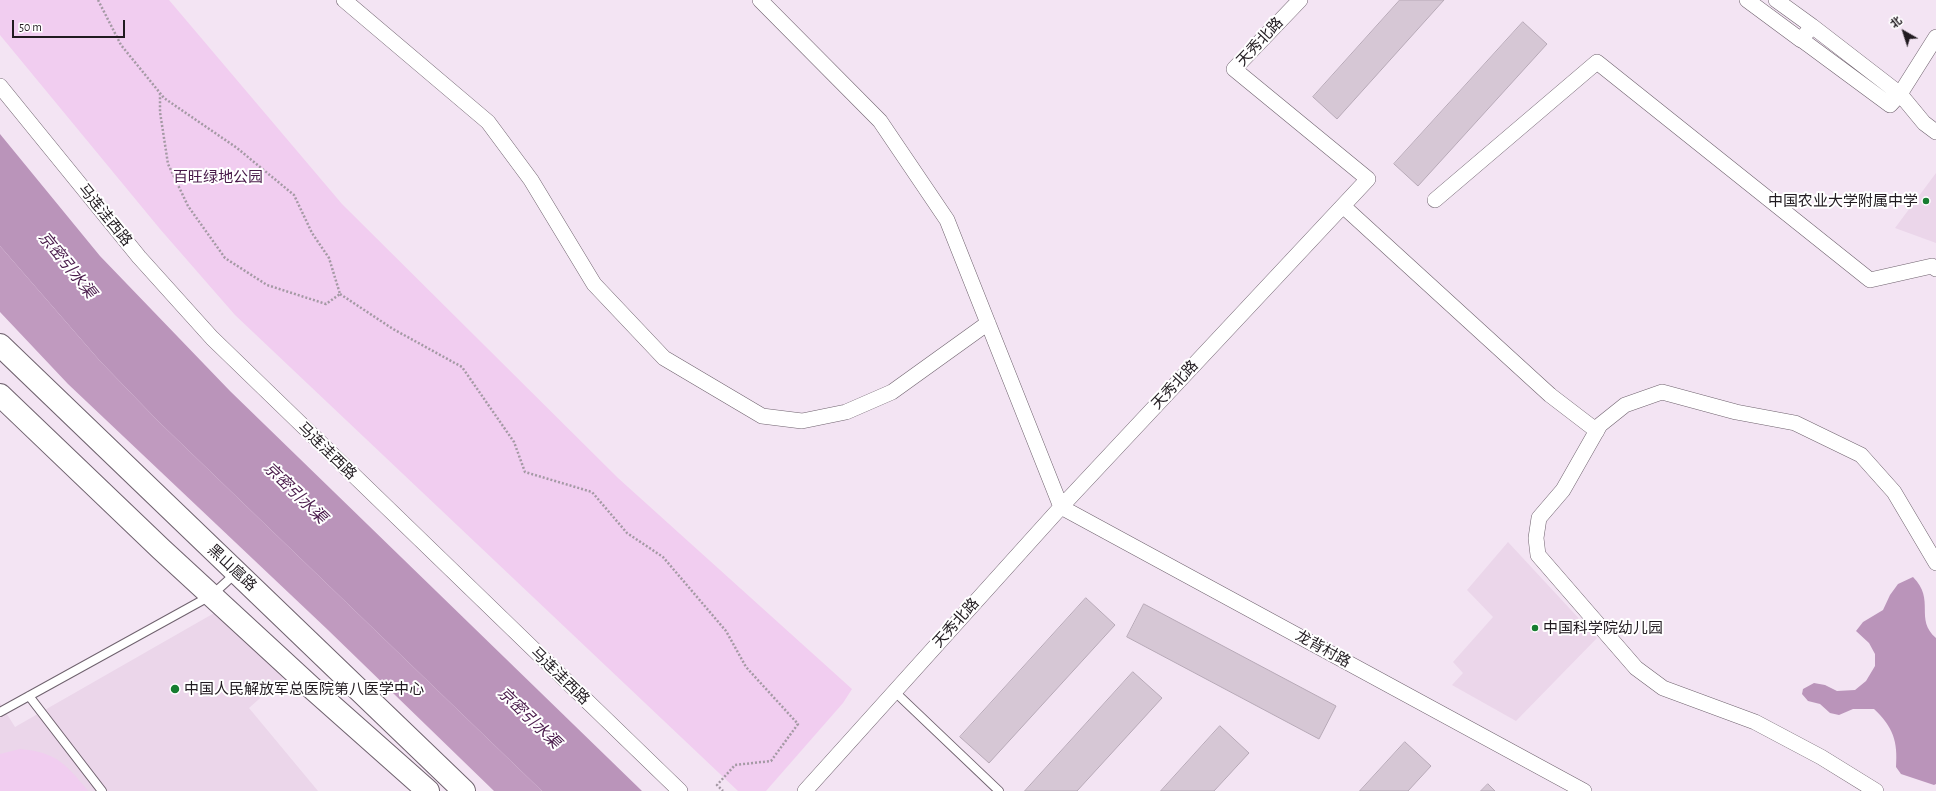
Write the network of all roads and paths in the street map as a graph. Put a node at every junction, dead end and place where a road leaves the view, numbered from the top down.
1 (98, 0) edge
2 (344, 0) edge
3 (760, 0) edge
4 (1300, 0) edge
5 (1747, 0) edge
6 (1776, 0) edge
7 (1812, 26) junction
8 (1936, 37) edge
9 (1802, 40) junction
10 (0, 86) edge
11 (160, 93) junction
12 (1900, 94) junction
13 (1936, 132) edge
14 (1435, 200) dead end
15 (1343, 206) junction
16 (1936, 269) edge
17 (340, 294) junction
18 (988, 324) junction
19 (0, 345) edge
20 (0, 395) edge
21 (1597, 431) junction
22 (1061, 507) junction
23 (183, 523) junction
24 (161, 549) junction
25 (1936, 563) edge
26 (237, 573) junction
27 (212, 595) junction
28 (895, 692) junction
29 (29, 696) junction
30 (0, 712) edge
31 (102, 791) edge
32 (428, 791) edge
33 (464, 791) edge
34 (680, 791) edge
35 (723, 791) edge
36 (805, 791) edge
37 (999, 791) edge
38 (1584, 791) edge
39 (1876, 791) edge

1 - 11 path
2 - 18 street
3 - 18 street
4 - 15 street, 天秀北路
5 - 9 street
6 - 7 street
7 - 9 street
7 - 12 street
8 - 12 street
9 - 12 street
10 - 34 street, 马连洼西路
11 - 17 path
11 - 17 path
12 - 13 street
14 - 16 street
15 - 21 street
15 - 22 street, 天秀北路
17 - 35 path
18 - 22 street
19 - 23 main road, 黑山扈路
20 - 24 main road
21 - 25 street
21 - 39 street
22 - 28 street, 天秀北路
22 - 38 street, 龙背村路
23 - 24 main road
23 - 26 main road, 黑山扈路
24 - 27 main road
26 - 27 lane
26 - 33 main road, 黑山扈路
27 - 29 lane
27 - 32 main road
28 - 36 street, 天秀北路
28 - 37 lane
29 - 30 lane
29 - 31 lane

